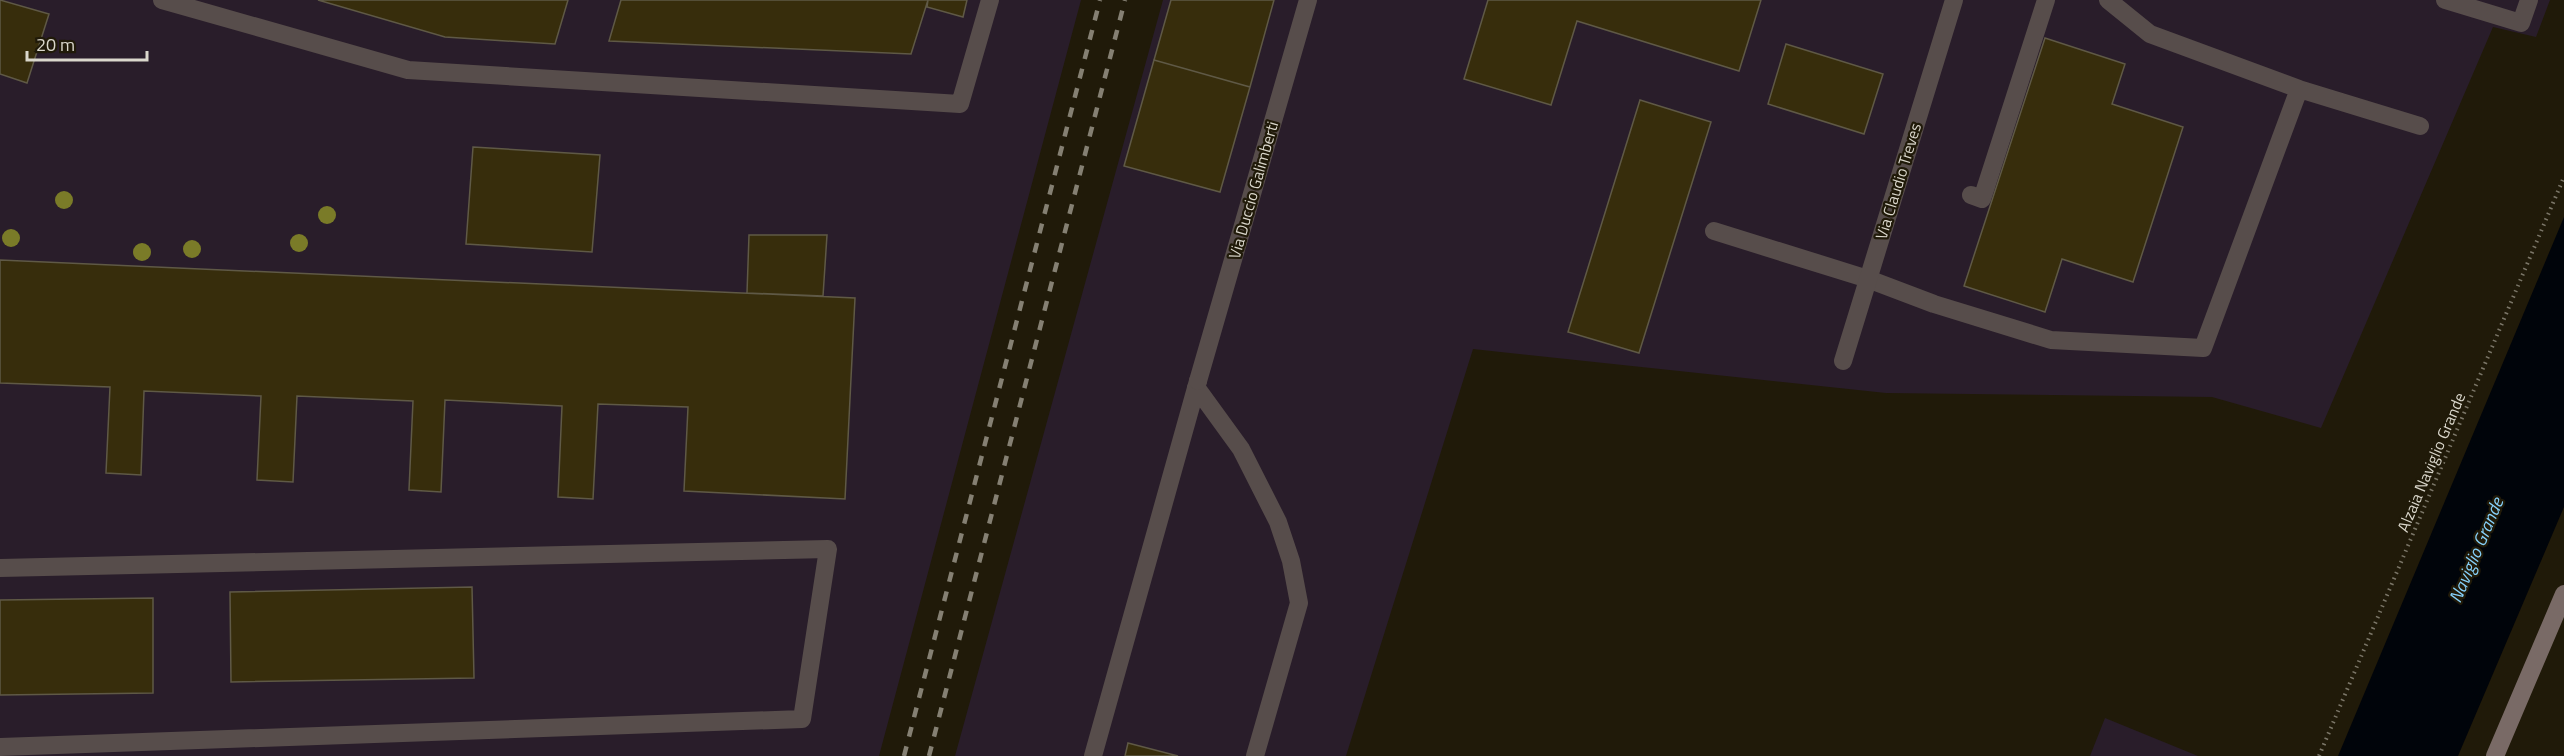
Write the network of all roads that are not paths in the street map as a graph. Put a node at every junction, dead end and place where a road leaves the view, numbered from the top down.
1 (162, 0) edge
2 (990, 0) edge
3 (1308, 0) edge
4 (1954, 0) edge
5 (2046, 0) edge
6 (2108, 0) edge
7 (2445, 0) edge
8 (2529, 0) edge
9 (2299, 89) junction
10 (2420, 126) dead end
11 (1971, 195) dead end
12 (1714, 231) dead end
13 (1868, 279) junction
14 (1843, 361) dead end
15 (1197, 384) junction
16 (0, 568) edge
17 (2564, 594) edge
18 (0, 747) edge
19 (1093, 756) edge
20 (1255, 756) edge
21 (2495, 756) edge

1 - 2 street
3 - 15 street, Via Duccio Galimberti
4 - 13 street, Via Claudio Treves
5 - 11 street
6 - 9 street
7 - 8 street
9 - 10 street
9 - 13 street
12 - 13 street
13 - 14 street, Via Claudio Treves
15 - 19 street, Via Duccio Galimberti
15 - 20 street
16 - 18 street
17 - 21 main road

